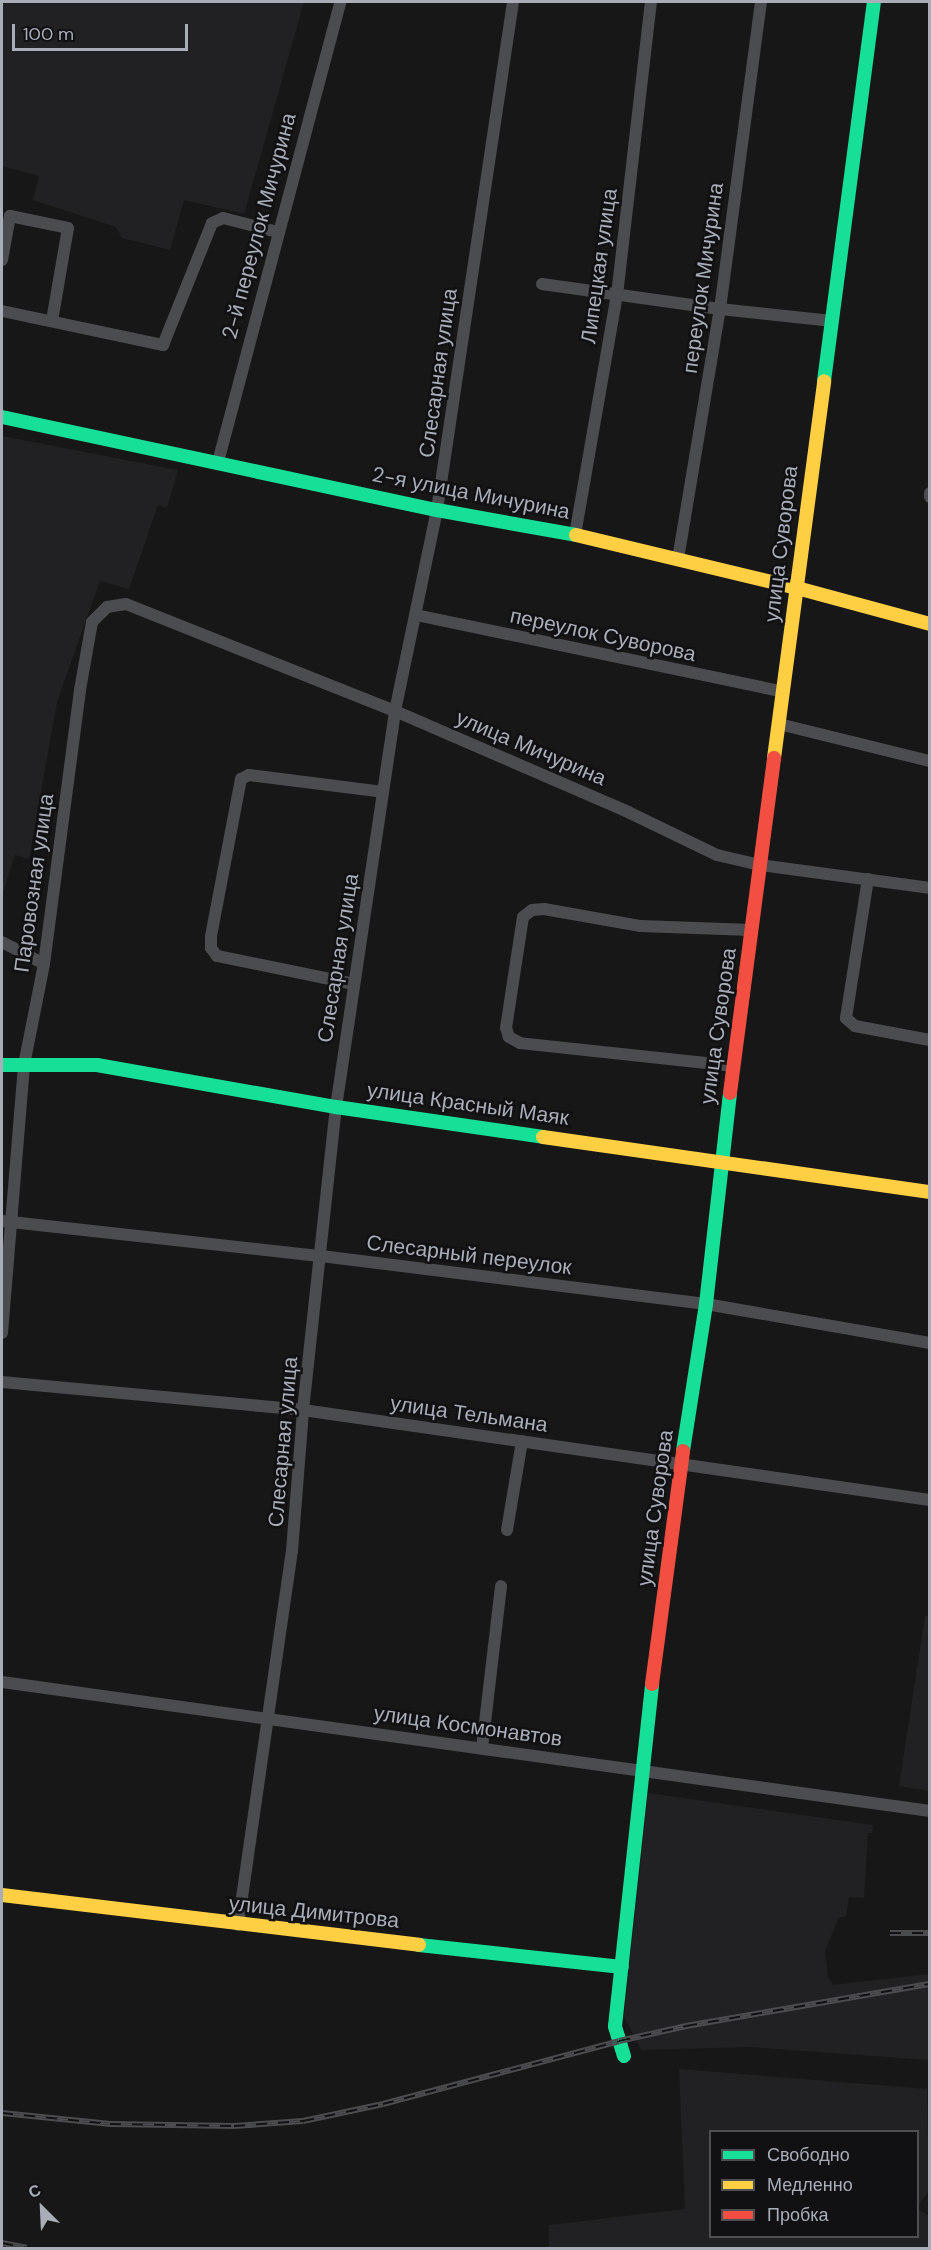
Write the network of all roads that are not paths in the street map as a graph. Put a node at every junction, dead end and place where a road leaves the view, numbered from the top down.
1 (340, 2) edge
2 (513, 2) edge
3 (651, 2) edge
4 (761, 2) edge
5 (874, 2) edge
6 (278, 232) junction
7 (2, 260) edge
8 (542, 284) dead end
9 (617, 295) junction
10 (720, 309) junction
11 (2, 311) edge
12 (52, 321) junction
13 (832, 321) junction
14 (2, 417) edge
15 (218, 462) junction
16 (930, 493) edge
17 (930, 497) edge
18 (437, 510) junction
19 (574, 535) junction
20 (678, 559) junction
21 (797, 588) junction
22 (126, 604) joint
23 (416, 615) junction
24 (930, 624) edge
25 (783, 692) junction
26 (395, 711) junction
27 (779, 724) junction
28 (930, 761) edge
29 (383, 792) junction
30 (760, 865) junction
31 (868, 879) junction
32 (930, 888) edge
33 (752, 930) junction
34 (2, 942) edge
35 (44, 963) junction
36 (354, 984) junction
37 (930, 1040) edge
38 (2, 1065) edge
39 (24, 1065) junction
40 (734, 1066) junction
41 (336, 1107) junction
42 (721, 1161) junction
43 (930, 1192) edge
44 (6, 1222) edge
45 (321, 1256) junction
46 (706, 1304) junction
47 (2, 1333) edge
48 (930, 1343) edge
49 (2, 1383) edge
50 (303, 1410) junction
51 (522, 1441) junction
52 (682, 1464) junction
53 (930, 1500) edge
54 (507, 1530) dead end
55 (501, 1586) dead end
56 (2, 1682) edge
57 (267, 1717) junction
58 (482, 1748) junction
59 (641, 1770) junction
60 (930, 1811) edge
61 (2, 1894) edge
62 (238, 1925) junction
63 (622, 1967) junction
64 (624, 2056) dead end

1 - 6 street, 2-й переулок Мичурина
2 - 18 street, Слесарная улица
3 - 9 street, Липецкая улица
4 - 10 street, переулок Мичурина
5 - 13 street, улица Суворова
6 - 12 street
6 - 15 street, 2-й переулок Мичурина
7 - 12 street
8 - 9 street
9 - 10 street
9 - 19 street, Липецкая улица
10 - 13 street
10 - 20 street, переулок Мичурина
11 - 12 street
13 - 21 street, улица Суворова
14 - 15 street, 2-я улица Мичурина
15 - 18 street, 2-я улица Мичурина
16 - 17 street
18 - 19 street, 2-я улица Мичурина
18 - 23 street, Слесарная улица
19 - 20 street, 2-я улица Мичурина
20 - 21 street, 2-я улица Мичурина
21 - 24 street, 2-я улица Мичурина
21 - 25 street, улица Суворова
22 - 26 street, улица Мичурина
22 - 35 street, Паровозная улица
23 - 25 street, переулок Суворова
23 - 26 street, Слесарная улица
25 - 27 street, улица Суворова
26 - 29 street, Слесарная улица
26 - 30 street, улица Мичурина
27 - 28 street
27 - 30 street, улица Суворова
29 - 36 street, Слесарная улица
29 - 36 street
30 - 31 street, улица Мичурина
30 - 33 street, улица Суворова
31 - 32 street, улица Мичурина
31 - 37 street
33 - 40 street, улица Суворова
33 - 40 street
34 - 35 street
35 - 39 street, Паровозная улица
36 - 41 street, Слесарная улица
38 - 39 street, улица Красный Маяк
39 - 41 street, улица Красный Маяк
39 - 44 street, Паровозная улица
40 - 42 street, улица Суворова
41 - 42 street, улица Красный Маяк
41 - 45 street, Слесарная улица
42 - 43 street, улица Красный Маяк
42 - 46 street, улица Суворова
44 - 45 street, Слесарный переулок
44 - 47 street, Паровозная улица
45 - 46 street, Слесарный переулок
45 - 50 street, Слесарная улица
46 - 48 street, Слесарный переулок
46 - 52 street, улица Суворова
49 - 50 street, улица Тельмана
50 - 51 street, улица Тельмана
50 - 57 street, Слесарная улица
51 - 52 street, улица Тельмана
51 - 54 street
52 - 53 street, улица Тельмана
52 - 59 street, улица Суворова
55 - 58 street
56 - 57 street, улица Космонавтов
57 - 58 street, улица Космонавтов
57 - 62 street, Слесарная улица
58 - 59 street, улица Космонавтов
59 - 60 street, улица Космонавтов
59 - 63 street, улица Суворова
61 - 62 street, улица Димитрова
62 - 63 street, улица Димитрова
63 - 64 street, улица Суворова

